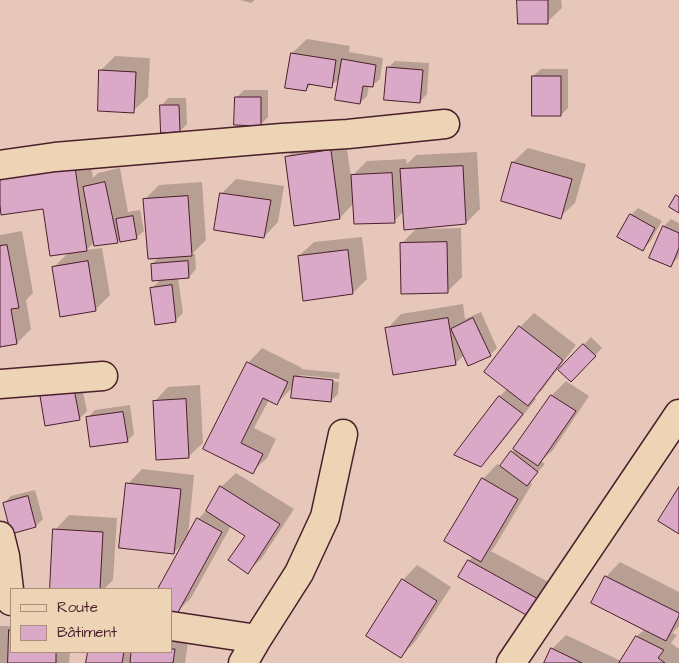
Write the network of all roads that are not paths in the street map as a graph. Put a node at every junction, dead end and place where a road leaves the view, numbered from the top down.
1 (445, 124) dead end
2 (0, 165) edge
3 (103, 376) dead end
4 (0, 384) edge
5 (679, 414) edge
6 (343, 434) dead end
7 (0, 536) edge
8 (10, 598) edge
9 (172, 626) edge
10 (257, 639) junction
11 (243, 663) edge
12 (511, 663) edge

1 - 2 street
3 - 4 street
5 - 12 street
6 - 10 street
7 - 8 street
9 - 10 street
10 - 11 street

